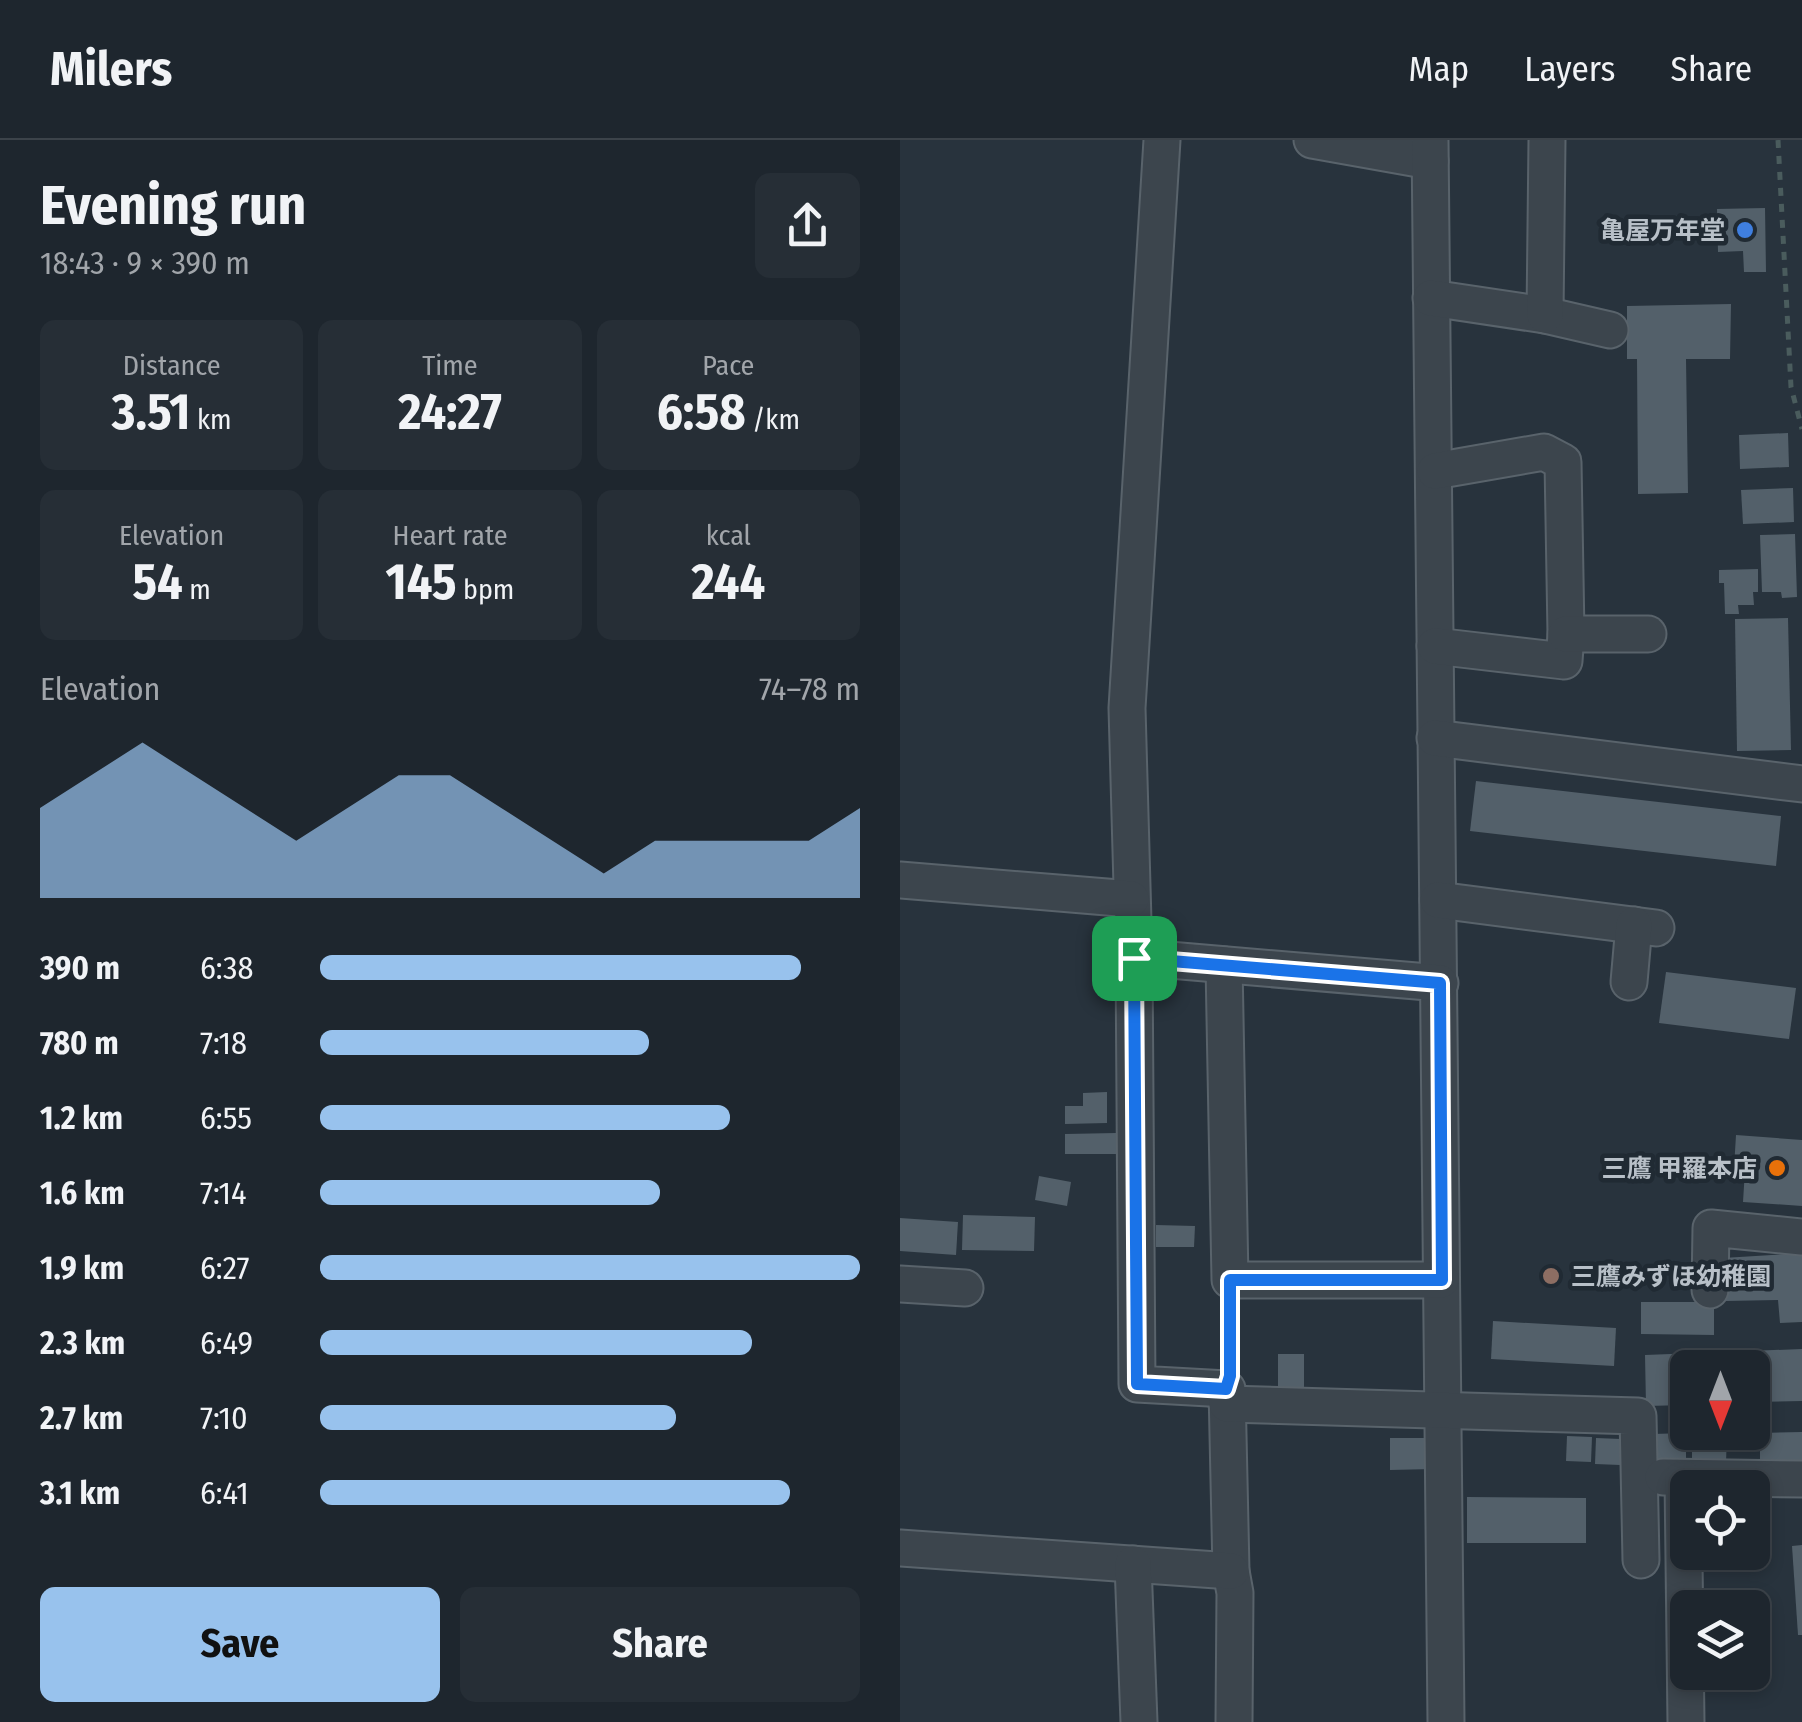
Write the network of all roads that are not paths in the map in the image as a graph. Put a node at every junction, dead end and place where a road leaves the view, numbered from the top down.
1 (1162, 140) edge
2 (1312, 140) edge
3 (1547, 140) edge
4 (1430, 150) edge
5 (1431, 298) junction
6 (1546, 315) junction
7 (1610, 330) dead end
8 (1435, 471) junction
9 (1566, 634) junction
10 (1648, 634) dead end
11 (1435, 646) junction
12 (1435, 738) junction
13 (1802, 784) edge
14 (900, 880) edge
15 (1130, 900) junction
16 (1438, 900) junction
17 (1134, 958) junction
18 (1224, 965) junction
19 (1629, 982) dead end
20 (1440, 983) junction
21 (1802, 1237) edge
22 (1442, 1280) junction
23 (900, 1284) edge
24 (965, 1288) dead end
25 (1710, 1290) dead end
26 (1227, 1396) junction
27 (1443, 1409) junction
28 (1640, 1476) junction
29 (1670, 1477) edge
30 (1770, 1479) edge
31 (1802, 1479) edge
32 (900, 1548) edge
33 (1641, 1560) dead end
34 (1133, 1564) junction
35 (1684, 1570) edge
36 (1230, 1571) junction
37 (1139, 1722) edge
38 (1234, 1722) edge
39 (1446, 1722) edge
40 (1686, 1722) edge

1 - 15 street
2 - 4 street
3 - 6 street
4 - 5 street
5 - 6 street
5 - 8 street
6 - 7 street
8 - 9 street
8 - 11 street
9 - 10 street
9 - 11 street
11 - 12 street
12 - 13 street
12 - 16 street
14 - 15 street
15 - 17 street
16 - 19 street
16 - 20 street
17 - 18 street
17 - 26 street
18 - 20 street
18 - 22 street
20 - 22 street
21 - 25 street
22 - 27 street
23 - 24 street
26 - 27 street
26 - 36 street
27 - 28 street
27 - 39 street
28 - 29 street
28 - 33 street
30 - 31 street
32 - 34 street
34 - 36 street
34 - 37 street
35 - 40 street
36 - 38 street

